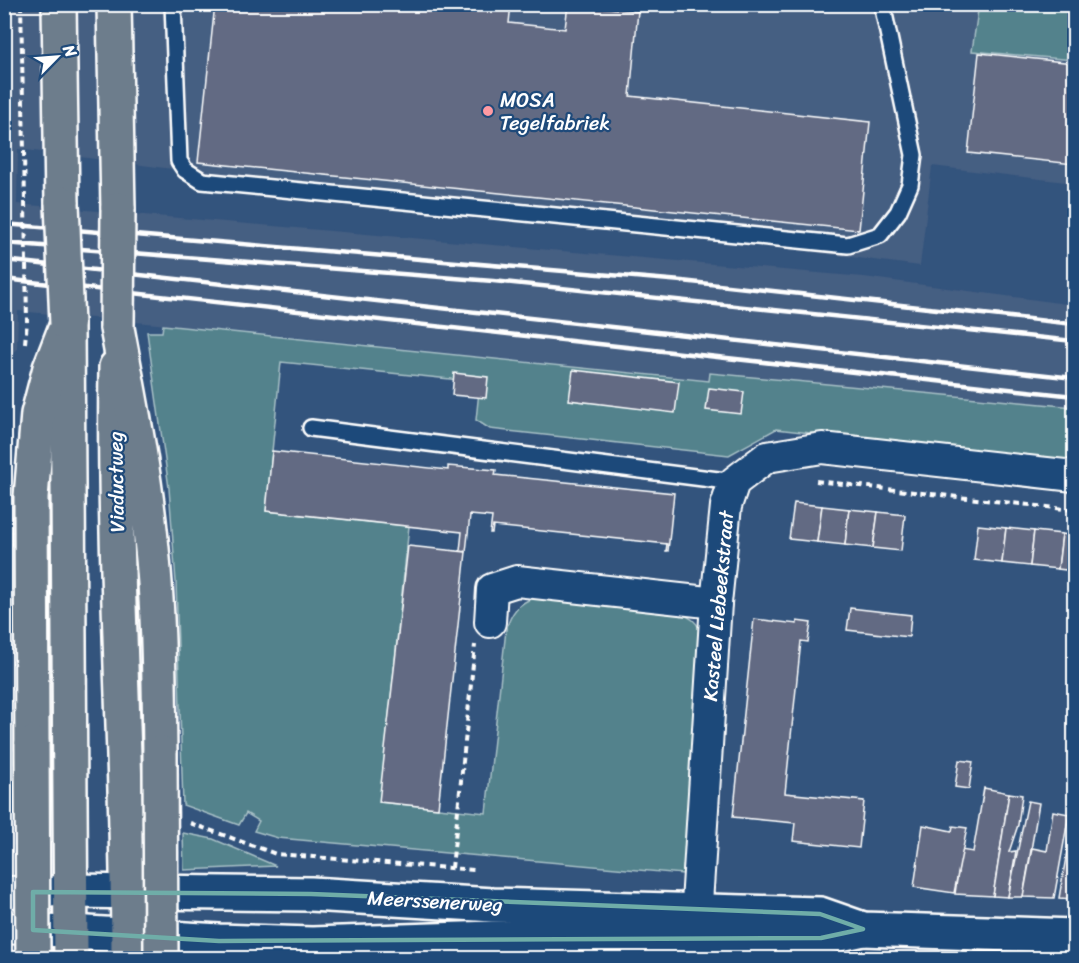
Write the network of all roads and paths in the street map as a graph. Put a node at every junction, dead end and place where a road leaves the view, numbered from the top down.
1 (21, 4) edge
2 (59, 4) edge
3 (114, 4) edge
4 (173, 4) edge
5 (882, 4) edge
6 (27, 322) dead end
7 (67, 324) junction
8 (117, 328) junction
9 (311, 428) dead end
10 (1074, 476) edge
11 (805, 479) dead end
12 (734, 482) junction
13 (1074, 510) edge
14 (716, 603) junction
15 (490, 622) joint
16 (182, 821) dead end
17 (452, 868) junction
18 (486, 872) dead end
19 (70, 891) junction
20 (4, 892) edge
21 (128, 893) junction
22 (696, 925) junction
23 (4, 928) edge
24 (1074, 936) edge
25 (71, 945) edge
26 (128, 947) edge
27 (501, 948) edge
28 (33, 958) edge
29 (161, 958) edge
30 (629, 958) edge
31 (653, 958) edge
32 (750, 958) edge

1 - 6 path, bridge
2 - 7 main road, bridge
3 - 8 main road, Viaductweg, bridge
4 - 5 lane
7 - 19 main road
7 - 28 main road, bridge
8 - 21 main road, Viaductweg
8 - 29 main road, bridge
9 - 12 lane
10 - 12 street
11 - 13 path
12 - 14 street, Kasteel Liebeekstraat
14 - 15 street
14 - 22 street, Kasteel Liebeekstraat
15 - 17 path
16 - 17 path, Meerssenerweg
17 - 18 path, Meerssenerweg
19 - 20 street, Meerssenerweg
19 - 21 street, Meerssenerweg
19 - 25 main road
21 - 22 street, Meerssenerweg
21 - 26 main road, Viaductweg
22 - 24 street, Meerssenerweg
22 - 27 street, Meerssenerweg
23 - 25 street, Meerssenerweg
25 - 26 street, Meerssenerweg
26 - 27 street, Meerssenerweg
30 - 31 street
31 - 32 street

